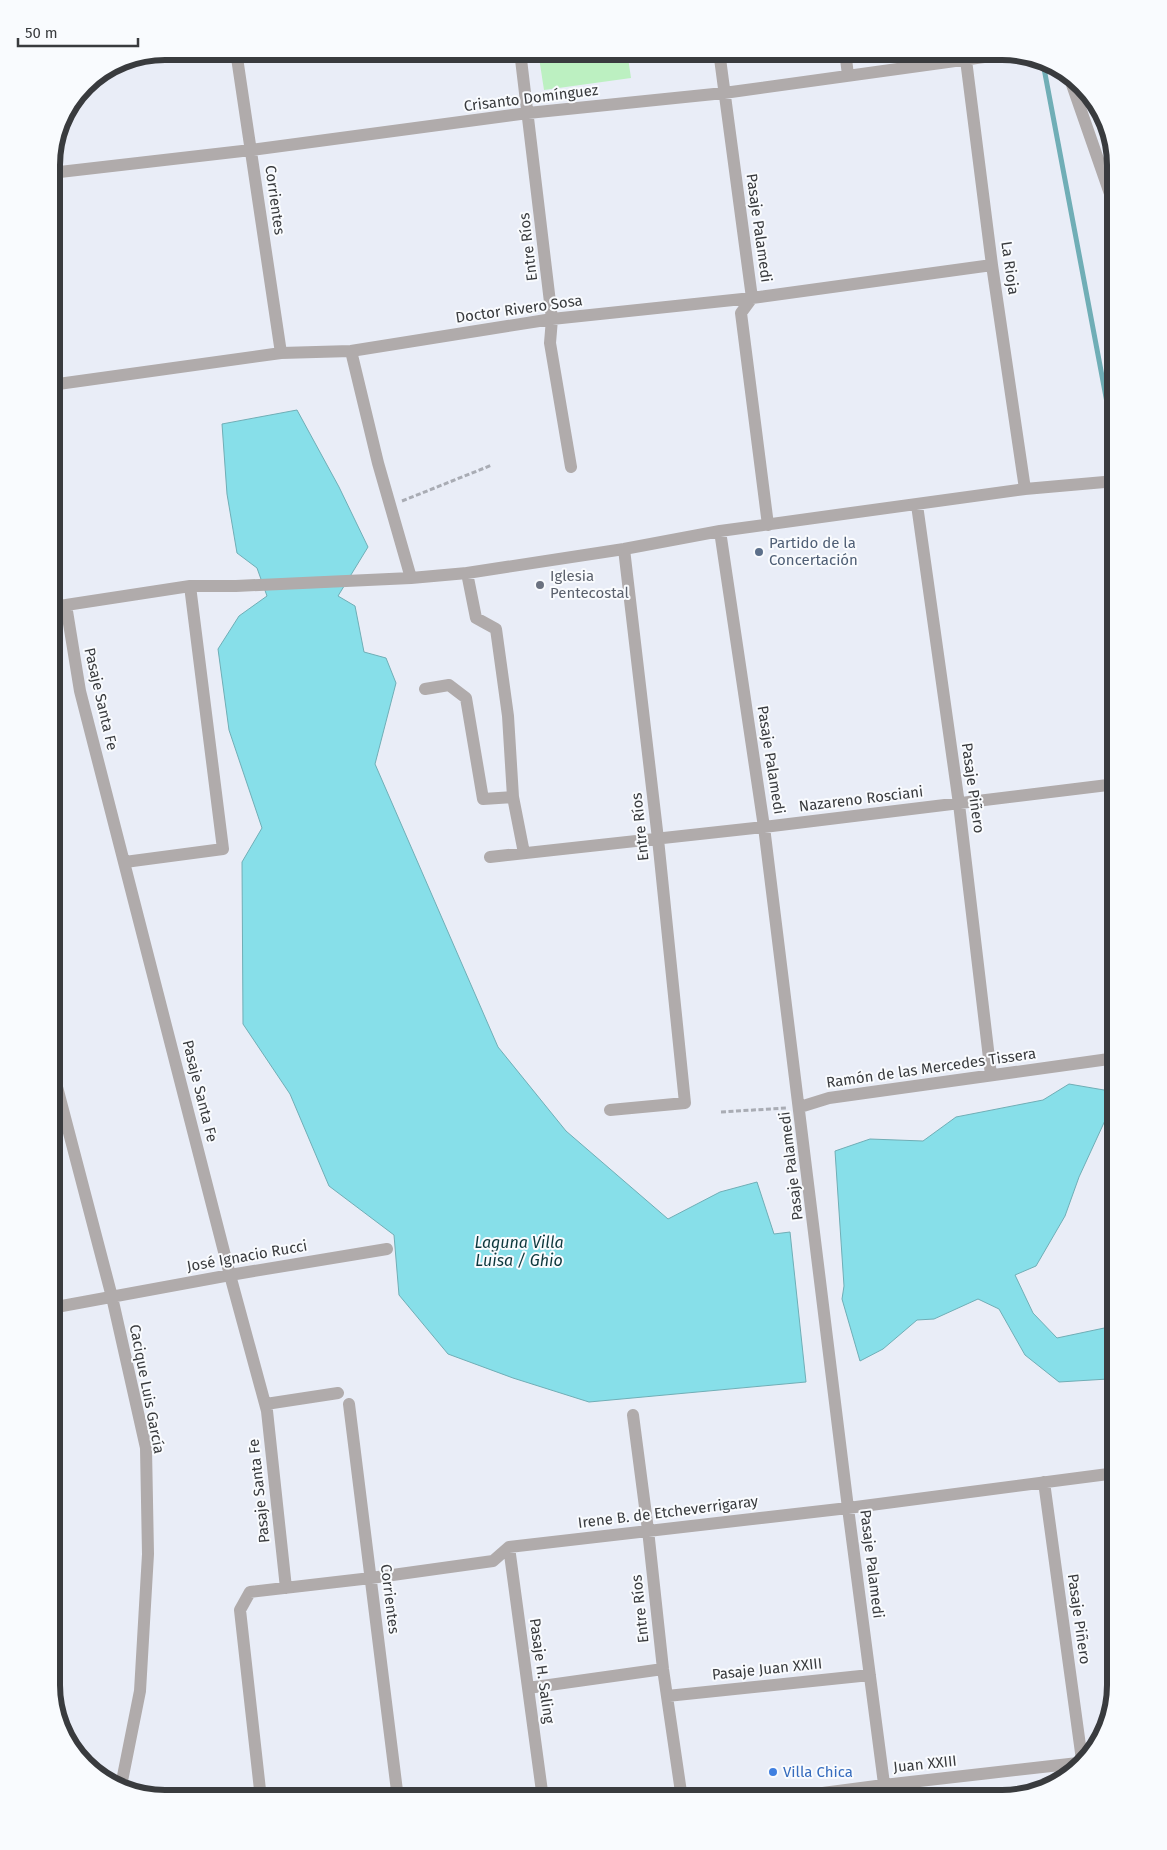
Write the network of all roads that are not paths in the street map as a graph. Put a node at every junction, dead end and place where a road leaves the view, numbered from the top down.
1 (237, 60) edge
2 (521, 60) edge
3 (720, 60) edge
4 (846, 60) edge
5 (936, 60) edge
6 (966, 60) edge
7 (848, 75) junction
8 (1073, 88) edge
9 (724, 93) junction
10 (528, 113) junction
11 (251, 150) junction
12 (60, 172) edge
13 (1107, 184) edge
14 (992, 265) junction
15 (752, 298) junction
16 (552, 319) junction
17 (351, 351) junction
18 (281, 353) junction
19 (60, 384) edge
20 (571, 467) dead end
21 (1107, 482) edge
22 (1025, 489) junction
23 (917, 505) junction
24 (768, 525) junction
25 (720, 531) junction
26 (624, 549) junction
27 (467, 573) junction
28 (410, 578) junction
29 (190, 586) junction
30 (60, 605) edge
31 (66, 605) junction
32 (424, 689) dead end
33 (1107, 785) edge
34 (513, 797) junction
35 (959, 804) junction
36 (764, 827) junction
37 (658, 839) junction
38 (524, 853) junction
39 (490, 858) dead end
40 (125, 862) junction
41 (1107, 1059) edge
42 (991, 1075) junction
43 (60, 1098) edge
44 (800, 1107) junction
45 (610, 1110) dead end
46 (387, 1249) dead end
47 (230, 1275) junction
48 (112, 1297) junction
49 (60, 1307) edge
50 (338, 1393) dead end
51 (266, 1404) junction
52 (349, 1404) dead end
53 (633, 1415) dead end
54 (1107, 1474) edge
55 (1044, 1482) junction
56 (848, 1508) junction
57 (648, 1530) junction
58 (509, 1547) junction
59 (371, 1578) junction
60 (286, 1588) junction
61 (663, 1669) junction
62 (870, 1675) junction
63 (528, 1688) junction
64 (667, 1696) junction
65 (1081, 1753) edge
66 (1071, 1764) edge
67 (122, 1781) edge
68 (884, 1785) junction
69 (260, 1790) edge
70 (397, 1790) edge
71 (543, 1790) edge
72 (681, 1790) edge
73 (846, 1790) edge
74 (885, 1790) edge

1 - 11 street, Corrientes
2 - 10 street, Entre Ríos
3 - 9 street, Pasaje Palamedi
4 - 7 street
5 - 7 street, Crisanto Domínguez
6 - 14 street, La Rioja
7 - 9 street, Crisanto Domínguez
8 - 13 street
9 - 10 street, Crisanto Domínguez
9 - 15 street, Pasaje Palamedi
10 - 11 street, Crisanto Domínguez
10 - 16 street, Entre Ríos
11 - 12 street, Crisanto Domínguez
11 - 18 street, Corrientes
14 - 15 street, Doctor Rivero Sosa
14 - 22 street, La Rioja
15 - 16 street, Doctor Rivero Sosa
15 - 24 street, Pasaje Palamedi
16 - 17 street, Doctor Rivero Sosa
16 - 20 street, Entre Ríos
17 - 18 street, Doctor Rivero Sosa
17 - 28 street
18 - 19 street, Doctor Rivero Sosa
21 - 22 street
22 - 23 street
23 - 24 street
23 - 35 street, Pasaje Piñero
24 - 25 street
25 - 26 street
25 - 36 street, Pasaje Palamedi
26 - 27 street
26 - 37 street, Entre Ríos
27 - 28 street
27 - 34 street
28 - 29 street
29 - 31 street
29 - 40 street
30 - 31 street
31 - 40 street, Pasaje Santa Fe
32 - 34 street
33 - 35 street, Nazareno Rosciani
34 - 38 street
35 - 36 street, Nazareno Rosciani
35 - 42 street, Pasaje Piñero
36 - 37 street, Nazareno Rosciani
36 - 44 street, Pasaje Palamedi
37 - 38 street, Nazareno Rosciani
37 - 45 street, Entre Ríos
38 - 39 street, Nazareno Rosciani
40 - 47 street, Pasaje Santa Fe
41 - 42 street, Ramón de las Mercedes Tissera
42 - 44 street, Ramón de las Mercedes Tissera
43 - 48 street, Cacique Luis García
44 - 56 street, Pasaje Palamedi
46 - 47 street, José Ignacio Rucci
47 - 48 street, José Ignacio Rucci
47 - 51 street, Pasaje Santa Fe
48 - 49 street
48 - 67 street, Cacique Luis García
50 - 51 street
51 - 60 street, Pasaje Santa Fe
52 - 59 street, Corrientes
53 - 57 street, Entre Ríos
54 - 55 street, Irene B. de Etcheverrigaray
55 - 56 street, Irene B. de Etcheverrigaray
55 - 65 street, Pasaje Piñero
56 - 57 street, Irene B. de Etcheverrigaray
56 - 62 street, Pasaje Palamedi
57 - 58 street, Irene B. de Etcheverrigaray
57 - 61 street, Entre Ríos
58 - 59 street, Irene B. de Etcheverrigaray
58 - 63 street, Pasaje H. Saling
59 - 60 street, Irene B. de Etcheverrigaray
59 - 70 street, Corrientes
60 - 69 street, Irene B. de Etcheverrigaray
61 - 63 street
61 - 64 street, Entre Ríos
62 - 64 street, Pasaje Juan XXIII
62 - 68 street, Pasaje Palamedi
63 - 71 street, Pasaje H. Saling
64 - 72 street, Entre Ríos
66 - 68 street, Juan XXIII
68 - 73 street, Juan XXIII
68 - 74 street, Pasaje Palamedi

